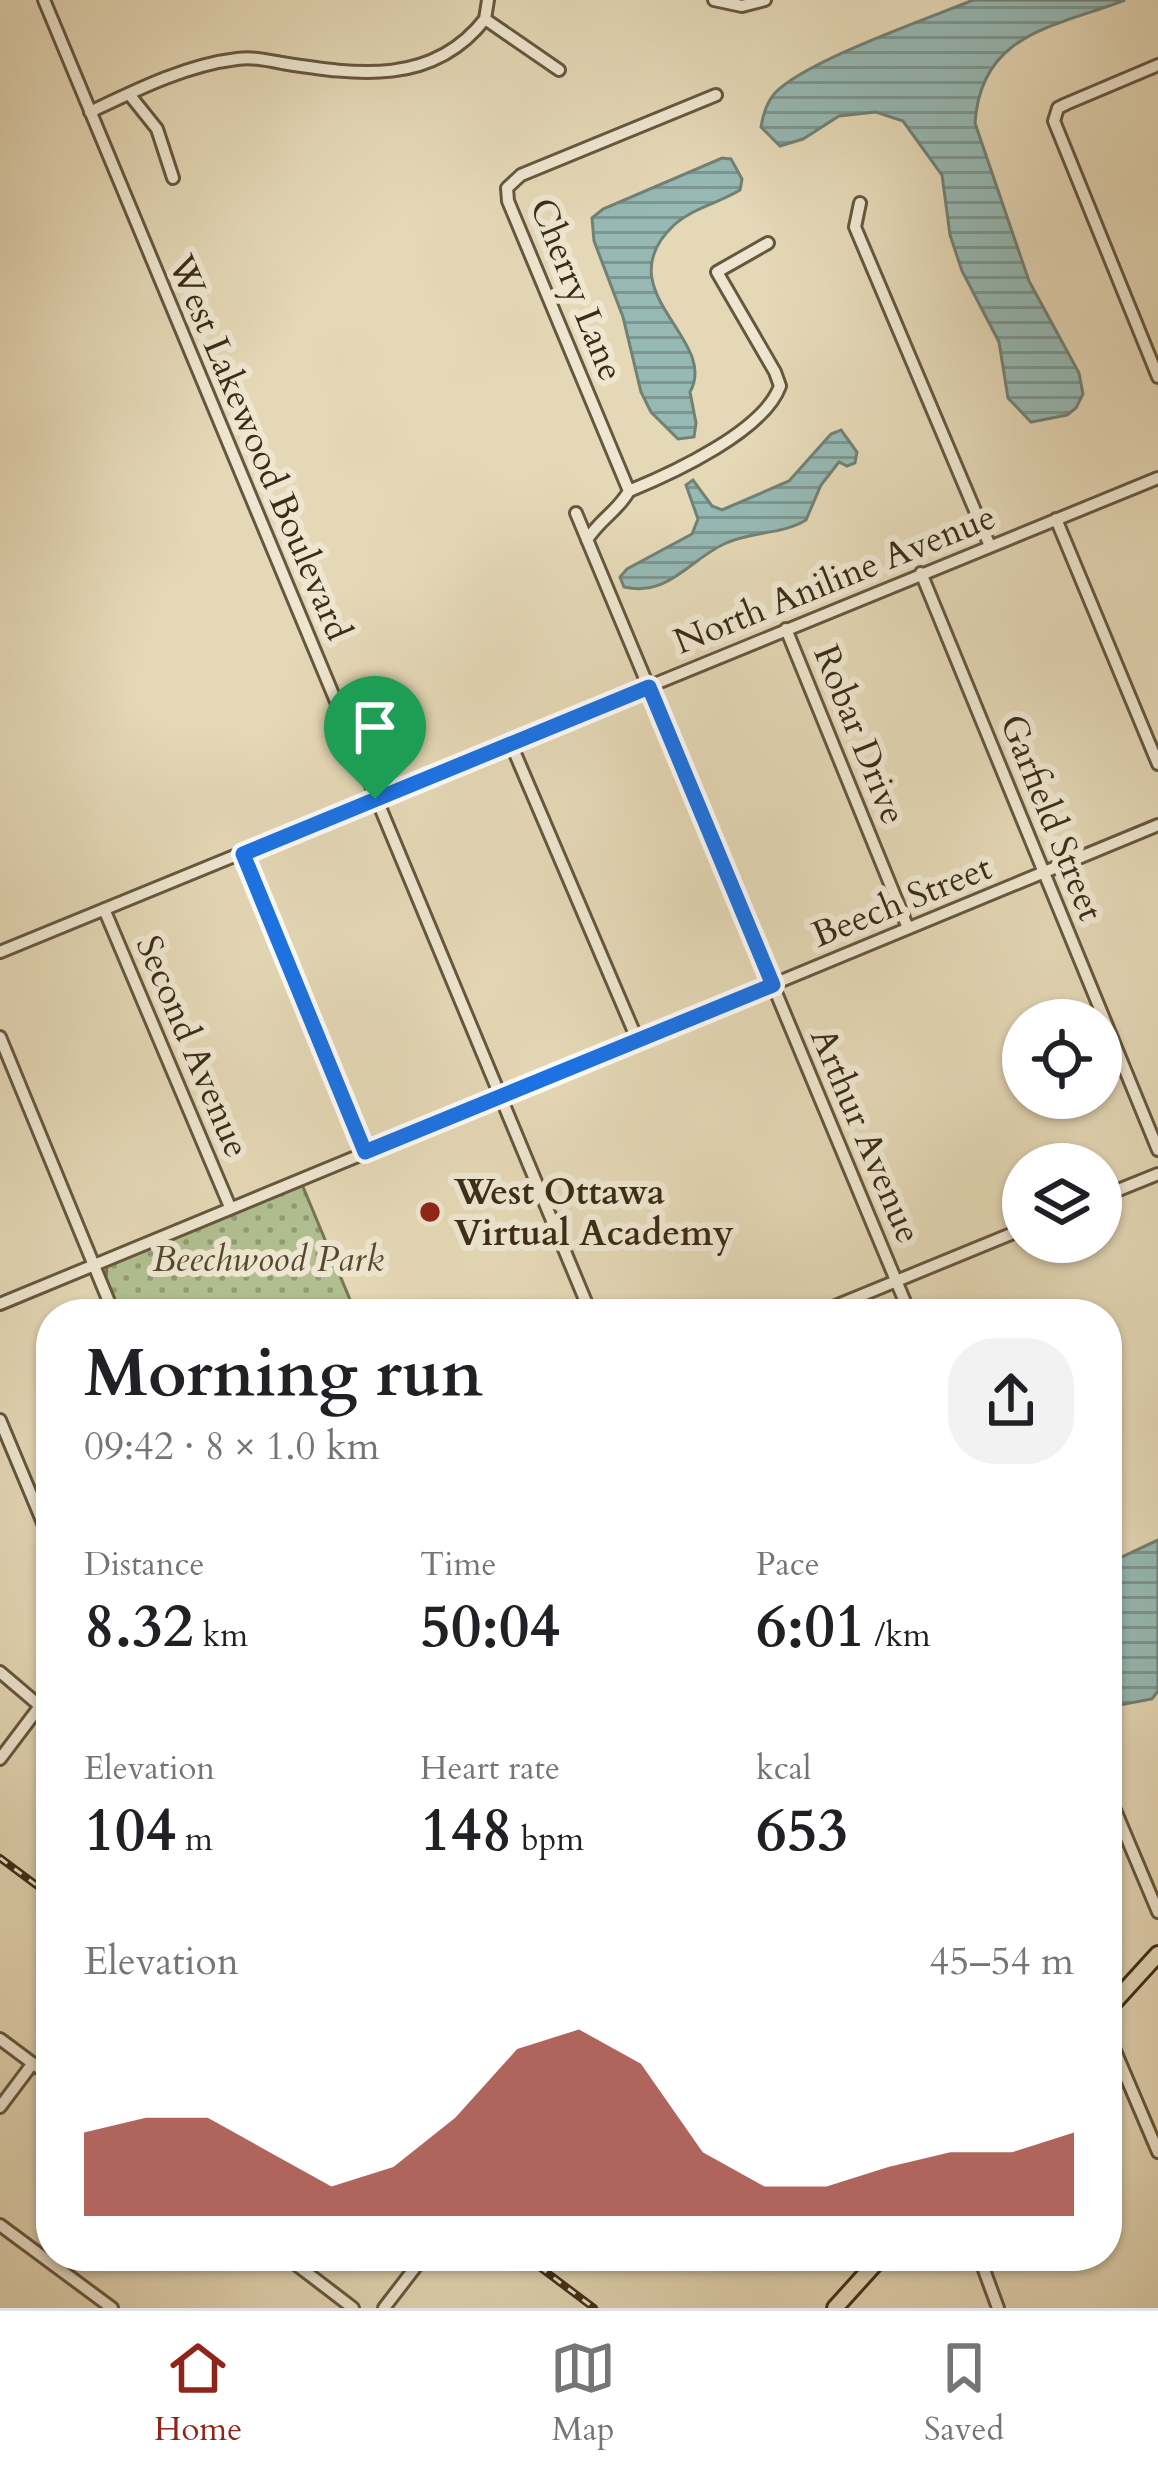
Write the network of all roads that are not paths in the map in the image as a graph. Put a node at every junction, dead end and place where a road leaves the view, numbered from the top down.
1 (44, 0) edge
2 (488, 0) edge
3 (714, 0) edge
4 (765, 0) edge
5 (485, 19) junction
6 (1158, 65) edge
7 (559, 70) dead end
8 (129, 94) junction
9 (716, 95) dead end
10 (90, 112) junction
11 (172, 178) dead end
12 (860, 202) dead end
13 (768, 243) dead end
14 (1158, 377) edge
15 (1158, 478) edge
16 (629, 491) junction
17 (576, 513) dead end
18 (1056, 520) junction
19 (586, 540) junction
20 (990, 546) junction
21 (921, 573) junction
22 (786, 629) junction
23 (649, 687) junction
24 (511, 744) junction
25 (1158, 764) edge
26 (375, 799) junction
27 (1158, 825) edge
28 (243, 854) junction
29 (1045, 874) junction
30 (104, 909) junction
31 (908, 928) junction
32 (0, 952) edge
33 (773, 985) junction
34 (0, 1037) edge
35 (637, 1039) junction
36 (501, 1096) junction
37 (1158, 1150) edge
38 (365, 1152) junction
39 (1158, 1174) edge
40 (1122, 1189) edge
41 (230, 1207) junction
42 (1002, 1238) edge
43 (93, 1263) junction
44 (896, 1281) junction
45 (108, 1299) edge
46 (585, 1299) edge
47 (852, 1299) edge
48 (904, 1299) edge
49 (0, 1304) edge
50 (0, 1420) edge
51 (36, 1506) edge
52 (0, 1672) edge
53 (36, 1697) edge
54 (36, 1716) edge
55 (0, 1759) edge
56 (1122, 1827) edge
57 (1158, 1912) edge
58 (1158, 1954) edge
59 (1122, 1994) edge
60 (0, 2038) edge
61 (33, 2063) junction
62 (36, 2065) edge
63 (1122, 2067) edge
64 (0, 2107) edge
65 (1158, 2152) edge
66 (0, 2225) edge
67 (36, 2252) edge
68 (62, 2271) edge
69 (305, 2271) edge
70 (412, 2271) edge
71 (868, 2271) edge
72 (984, 2271) edge
73 (112, 2308) edge
74 (353, 2308) edge
75 (384, 2308) edge
76 (835, 2308) edge
77 (998, 2308) edge

1 - 10 street, West Lakewood Boulevard
2 - 5 street
3 - 4 street
5 - 7 street
5 - 8 street
6 - 14 street
8 - 10 street
8 - 11 street
9 - 16 street, Cherry Lane
10 - 26 street, West Lakewood Boulevard
12 - 20 street
13 - 16 street
15 - 18 street, North Aniline Avenue
16 - 19 street
17 - 19 street, Arthur Avenue
18 - 20 street, North Aniline Avenue
18 - 25 street
19 - 23 street, Arthur Avenue
20 - 21 street, North Aniline Avenue
21 - 22 street, North Aniline Avenue
21 - 29 street, Garfield Street
22 - 23 street, North Aniline Avenue
22 - 31 street, Robar Drive
23 - 24 street, North Aniline Avenue
23 - 33 street, Arthur Avenue
24 - 26 street, North Aniline Avenue
24 - 35 street
26 - 28 street, North Aniline Avenue
26 - 36 street, West Lakewood Boulevard
27 - 29 street, Beech Street
28 - 30 street, North Aniline Avenue
28 - 38 street
29 - 31 street, Beech Street
29 - 37 street, Garfield Street
30 - 32 street, North Aniline Avenue
30 - 41 street, Second Avenue
31 - 33 street, Beech Street
33 - 35 street, Beech Street
33 - 44 street, Arthur Avenue
34 - 43 street
35 - 36 street, Beech Street
36 - 38 street, Beech Street
36 - 46 street, West Lakewood Boulevard
38 - 41 street, Beech Street
39 - 40 street
41 - 43 street, Beech Street
42 - 44 street
43 - 45 street
43 - 49 street, Beech Street
44 - 47 street
44 - 48 street, Arthur Avenue
50 - 51 street
52 - 53 street
54 - 55 street
56 - 57 street
58 - 59 main road
60 - 61 street
61 - 62 street
61 - 64 street
63 - 65 street
66 - 67 street
68 - 73 street
69 - 74 street
70 - 75 street
71 - 76 main road
72 - 77 street

